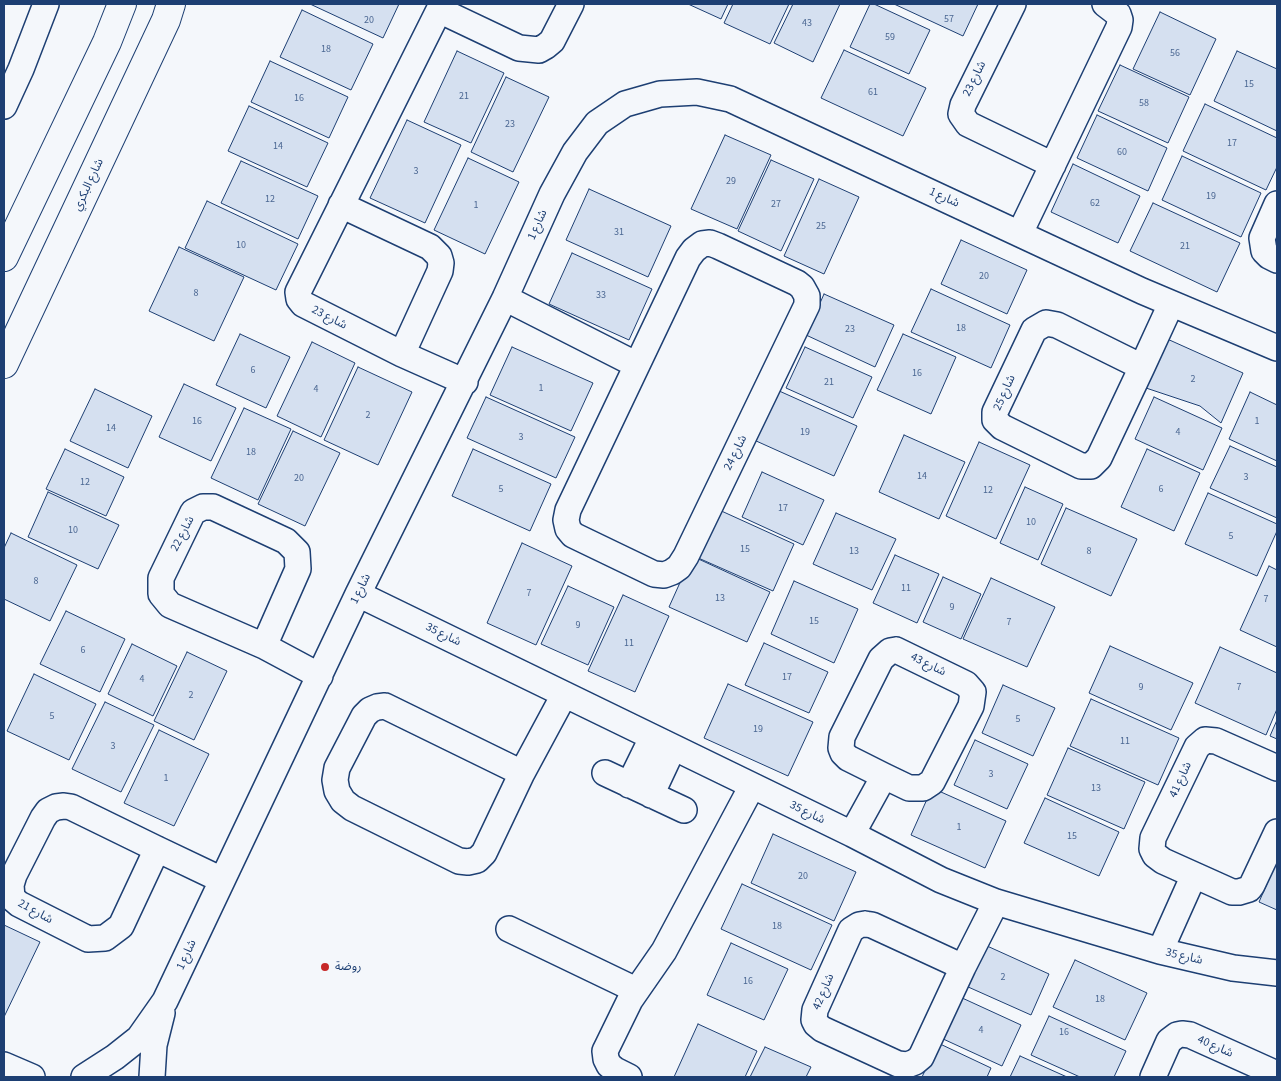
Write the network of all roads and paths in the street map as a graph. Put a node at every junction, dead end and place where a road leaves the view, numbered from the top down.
1 (46, 4) edge
2 (122, 4) edge
3 (171, 4) edge
4 (571, 4) edge
5 (1013, 4) edge
6 (1105, 4) edge
7 (441, 7) edge
8 (4, 106) edge
9 (1053, 165) junction
10 (1277, 204) edge
11 (341, 205) junction
12 (1020, 233) junction
13 (4, 257) edge
14 (1277, 260) edge
15 (505, 298) junction
16 (1170, 304) junction
17 (1277, 348) edge
18 (402, 354) junction
19 (4, 364) edge
20 (636, 365) junction
21 (1142, 367) junction
22 (465, 382) junction
23 (358, 594) junction
24 (264, 646) junction
25 (320, 676) junction
26 (564, 695) junction
27 (662, 743) junction
28 (1277, 768) edge
29 (522, 773) junction
30 (605, 773) dead end
31 (884, 776) junction
32 (752, 786) junction
33 (640, 790) junction
34 (684, 810) dead end
35 (1277, 832) edge
36 (852, 834) junction
37 (157, 849) junction
38 (1194, 876) junction
39 (222, 880) junction
40 (996, 902) junction
41 (509, 929) dead end
42 (1160, 951) junction
43 (963, 967) junction
44 (1277, 973) edge
45 (636, 990) junction
46 (165, 1001) junction
47 (4, 1065) edge
48 (1272, 1069) edge
49 (32, 1077) edge
50 (84, 1077) edge
51 (152, 1077) edge
52 (629, 1077) edge
53 (1152, 1077) edge

1 - 8 street
2 - 13 main road
3 - 19 main road, شارع البكري
4 - 7 street, شارع 23
5 - 9 street, شارع 23
6 - 9 street
7 - 11 street, شارع 23
9 - 12 street
10 - 14 street
11 - 18 street
11 - 18 street, شارع 23
12 - 15 street, شارع 1
12 - 16 street, شارع 1
15 - 20 street
15 - 22 street, شارع 1
16 - 17 street, شارع 1
16 - 21 street, شارع 25
18 - 22 street, شارع 23
20 - 20 street, شارع 24
21 - 21 street, شارع 25
22 - 23 street, شارع 1
23 - 25 street, شارع 1
23 - 26 street, شارع 35
24 - 24 street, شارع 22
24 - 25 street, شارع 22
25 - 39 street, شارع 1
26 - 27 street, شارع 35
26 - 29 street
27 - 32 street, شارع 35
27 - 33 street
28 - 38 street, شارع 41
29 - 29 street
30 - 33 street
31 - 31 street, شارع 43
31 - 36 street
32 - 36 street, شارع 35
32 - 45 street
33 - 34 street
35 - 38 street, شارع 41
36 - 40 street, شارع 35
37 - 37 street, شارع 21
37 - 39 street, شارع 21
38 - 42 street
39 - 46 street, شارع 1
40 - 42 street, شارع 35
40 - 43 street, شارع 42
41 - 45 street
42 - 44 street, شارع 35
43 - 43 street, شارع 42
45 - 52 street
46 - 50 street, شارع 1
46 - 51 street, شارع 1
47 - 49 street
48 - 53 street, شارع 40

